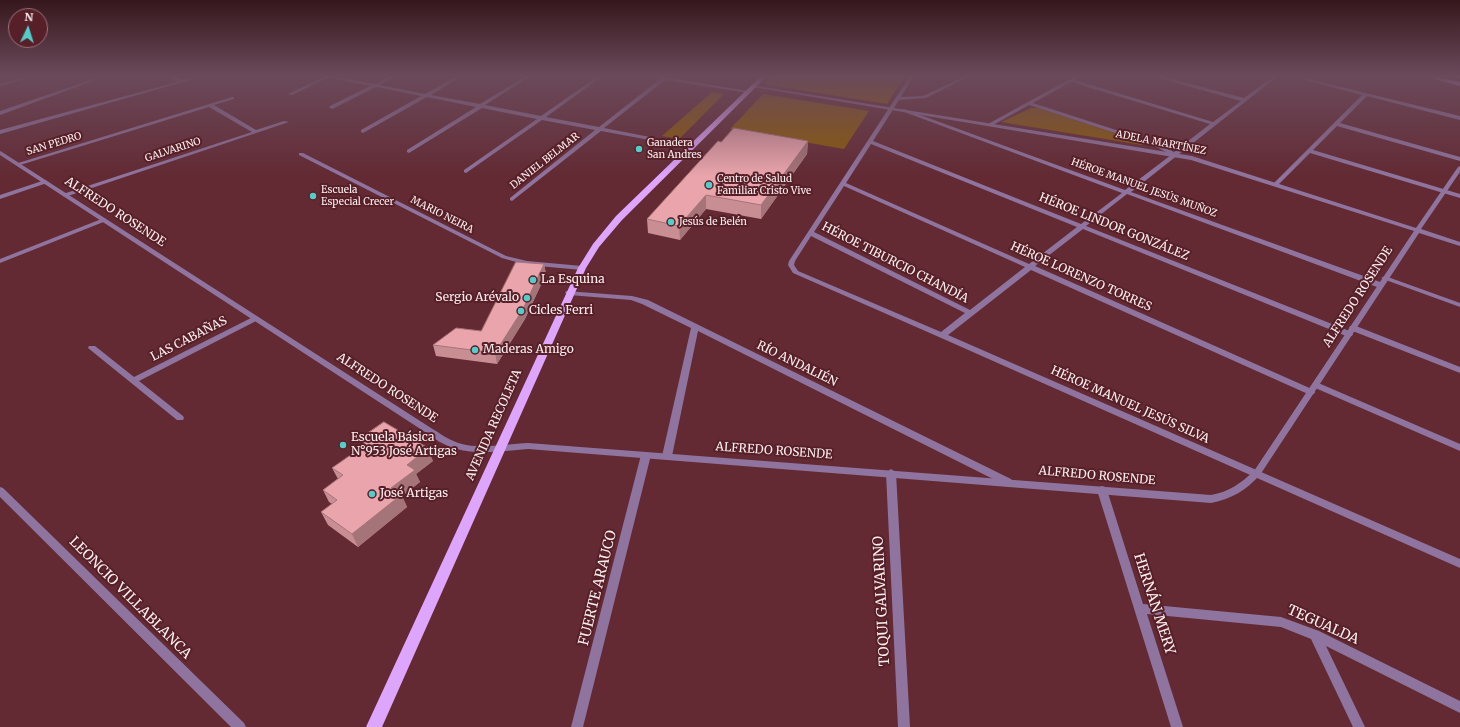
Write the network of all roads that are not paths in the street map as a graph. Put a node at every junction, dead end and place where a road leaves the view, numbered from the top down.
1 (80, 110) edge
2 (194, 110) edge
3 (218, 110) edge
4 (400, 110) edge
5 (475, 110) edge
6 (501, 110) edge
7 (553, 110) edge
8 (624, 110) edge
9 (730, 110) edge
10 (890, 110) edge
11 (901, 110) joint
12 (1016, 110) edge
13 (1050, 110) edge
14 (1168, 110) edge
15 (1232, 110) edge
16 (1350, 110) edge
17 (1428, 110) edge
18 (541, 118) junction
19 (1460, 118) edge
20 (286, 122) dead end
21 (991, 124) junction
22 (1214, 124) junction
23 (1336, 124) junction
24 (600, 129) junction
25 (363, 131) dead end
26 (0, 132) edge
27 (256, 132) junction
28 (869, 141) junction
29 (692, 147) junction
30 (409, 151) dead end
31 (1309, 151) junction
32 (1, 154) edge
33 (301, 154) dead end
34 (1174, 154) junction
35 (1460, 159) edge
36 (18, 164) junction
37 (1460, 168) edge
38 (466, 171) dead end
39 (45, 182) junction
40 (842, 183) junction
41 (1276, 184) junction
42 (1445, 191) junction
43 (1126, 192) junction
44 (66, 195) junction
45 (1460, 196) edge
46 (0, 198) edge
47 (512, 199) dead end
48 (104, 220) junction
49 (1082, 227) junction
50 (1418, 231) junction
51 (810, 233) junction
52 (1460, 244) edge
53 (0, 261) edge
54 (1030, 267) junction
55 (582, 268) junction
56 (1383, 282) junction
57 (569, 293) junction
58 (1460, 305) edge
59 (971, 313) junction
60 (256, 319) junction
61 (695, 328) junction
62 (1351, 331) junction
63 (942, 335) junction
64 (92, 348) dead end
65 (1460, 370) edge
66 (133, 381) junction
67 (1313, 388) junction
68 (180, 418) dead end
69 (500, 446) junction
70 (1460, 448) edge
71 (646, 455) junction
72 (667, 456) junction
73 (890, 473) junction
74 (1257, 473) junction
75 (1008, 482) junction
76 (1102, 490) junction
77 (0, 491) edge
78 (1460, 564) edge
79 (1139, 608) junction
80 (1315, 635) junction
81 (1460, 707) edge
82 (240, 727) edge
83 (374, 727) edge
84 (577, 727) edge
85 (904, 727) edge
86 (1177, 727) edge
87 (1359, 727) edge

1 - 26 street
2 - 36 street, SAN PEDRO
3 - 27 street
4 - 25 street
5 - 30 street
6 - 18 street
7 - 18 street
8 - 24 street, DANIEL BELMAR
9 - 29 main road, AVENIDA RECOLETA
10 - 28 street
11 - 21 street, ADELA MARTÍNEZ
11 - 43 street, HÉROE MANUEL JESÚS MUÑOZ
12 - 21 street
13 - 34 street
14 - 22 street
15 - 22 street
16 - 23 street
17 - 19 street
18 - 24 street
18 - 38 street
20 - 27 street, GALVARINO
21 - 34 street, ADELA MARTÍNEZ
22 - 34 street
23 - 31 street
23 - 35 street
24 - 29 street
24 - 47 street, DANIEL BELMAR
27 - 44 street, GALVARINO
28 - 40 street
28 - 49 street, HÉROE LINDOR GONZÁLEZ
29 - 55 main road, AVENIDA RECOLETA
31 - 41 street
31 - 42 street
32 - 36 street, ALFREDO ROSENDE
33 - 55 street, MARIO NEIRA
34 - 41 street, ADELA MARTÍNEZ
34 - 43 street
36 - 39 street, ALFREDO ROSENDE
37 - 42 street, ALFREDO ROSENDE
39 - 44 street, ALFREDO ROSENDE
39 - 46 street
40 - 51 street
40 - 54 street, HÉROE LORENZO TORRES
41 - 50 street, ADELA MARTÍNEZ
42 - 45 street
42 - 50 street, ALFREDO ROSENDE
43 - 49 street
43 - 56 street, HÉROE MANUEL JESÚS MUÑOZ
44 - 48 street, ALFREDO ROSENDE
48 - 53 street
48 - 60 street, ALFREDO ROSENDE
49 - 54 street
49 - 62 street, HÉROE LINDOR GONZÁLEZ
50 - 52 street, ADELA MARTÍNEZ
50 - 56 street, ALFREDO ROSENDE
51 - 59 street, HÉROE TIBURCIO CHANDÍA
51 - 63 street, HÉROE MANUEL JESÚS SILVA
54 - 59 street
54 - 67 street, HÉROE LORENZO TORRES
55 - 57 main road, AVENIDA RECOLETA
56 - 58 street, HÉROE MANUEL JESÚS MUÑOZ
56 - 62 street, ALFREDO ROSENDE
57 - 61 street, RÍO ANDALIÉN
57 - 69 main road, AVENIDA RECOLETA
59 - 63 street
60 - 66 street, LAS CABAÑAS
60 - 69 street, ALFREDO ROSENDE
61 - 72 street
61 - 75 street, RÍO ANDALIÉN
62 - 65 street, HÉROE LINDOR GONZÁLEZ
62 - 67 street, ALFREDO ROSENDE
63 - 74 street, HÉROE MANUEL JESÚS SILVA
64 - 66 street
66 - 68 street
67 - 70 street, HÉROE LORENZO TORRES
67 - 74 street, ALFREDO ROSENDE
69 - 71 street, ALFREDO ROSENDE
69 - 83 main road, AVENIDA RECOLETA
71 - 72 street, ALFREDO ROSENDE
71 - 84 street, FUERTE ARAUCO
72 - 73 street, ALFREDO ROSENDE
73 - 75 street, ALFREDO ROSENDE
73 - 85 street, TOQUI GALVARINO
74 - 76 street, ALFREDO ROSENDE
74 - 78 street, HÉROE MANUEL JESÚS SILVA
75 - 76 street, ALFREDO ROSENDE
76 - 79 street, HERNÁN MERY
77 - 82 street, LEONCIO VILLABLANCA
79 - 80 street, TEGUALDA
79 - 86 street, HERNÁN MERY
80 - 81 street, TEGUALDA
80 - 87 street

